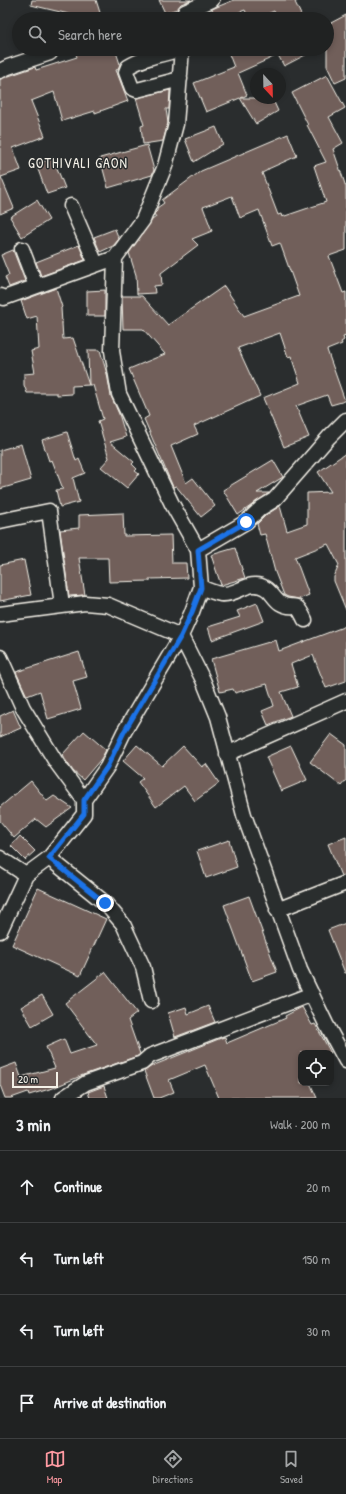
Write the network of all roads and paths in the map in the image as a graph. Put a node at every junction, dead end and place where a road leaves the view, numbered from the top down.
1 (212, 0) edge
2 (184, 10) edge
3 (43, 56) edge
4 (157, 56) edge
5 (182, 56) edge
6 (0, 72) edge
7 (180, 79) junction
8 (71, 206) dead end
9 (22, 249) dead end
10 (115, 258) junction
11 (96, 264) junction
12 (36, 286) junction
13 (1, 299) edge
14 (346, 420) edge
15 (0, 521) edge
16 (198, 550) junction
17 (201, 588) junction
18 (62, 605) junction
19 (0, 614) edge
20 (305, 620) dead end
21 (181, 636) junction
22 (0, 656) edge
23 (344, 705) edge
24 (227, 754) junction
25 (84, 800) junction
26 (0, 858) edge
27 (49, 858) junction
28 (26, 875) junction
29 (346, 883) edge
30 (277, 910) junction
31 (0, 931) edge
32 (312, 994) junction
33 (151, 1001) dead end
34 (346, 1062) edge
35 (65, 1098) edge

1 - 2 street
3 - 6 street
4 - 7 street
5 - 7 street
7 - 10 street
8 - 11 street
9 - 12 street
10 - 11 street
10 - 16 street
11 - 12 street
12 - 13 street
14 - 16 street
15 - 18 street
16 - 17 street
17 - 20 street
17 - 21 street
18 - 19 street
18 - 21 street
21 - 24 street
21 - 25 street
22 - 25 street
23 - 24 street
24 - 30 street
25 - 27 street
26 - 28 street
27 - 28 street
27 - 33 street
28 - 31 street
29 - 30 street
30 - 32 street
32 - 34 street
32 - 35 street

